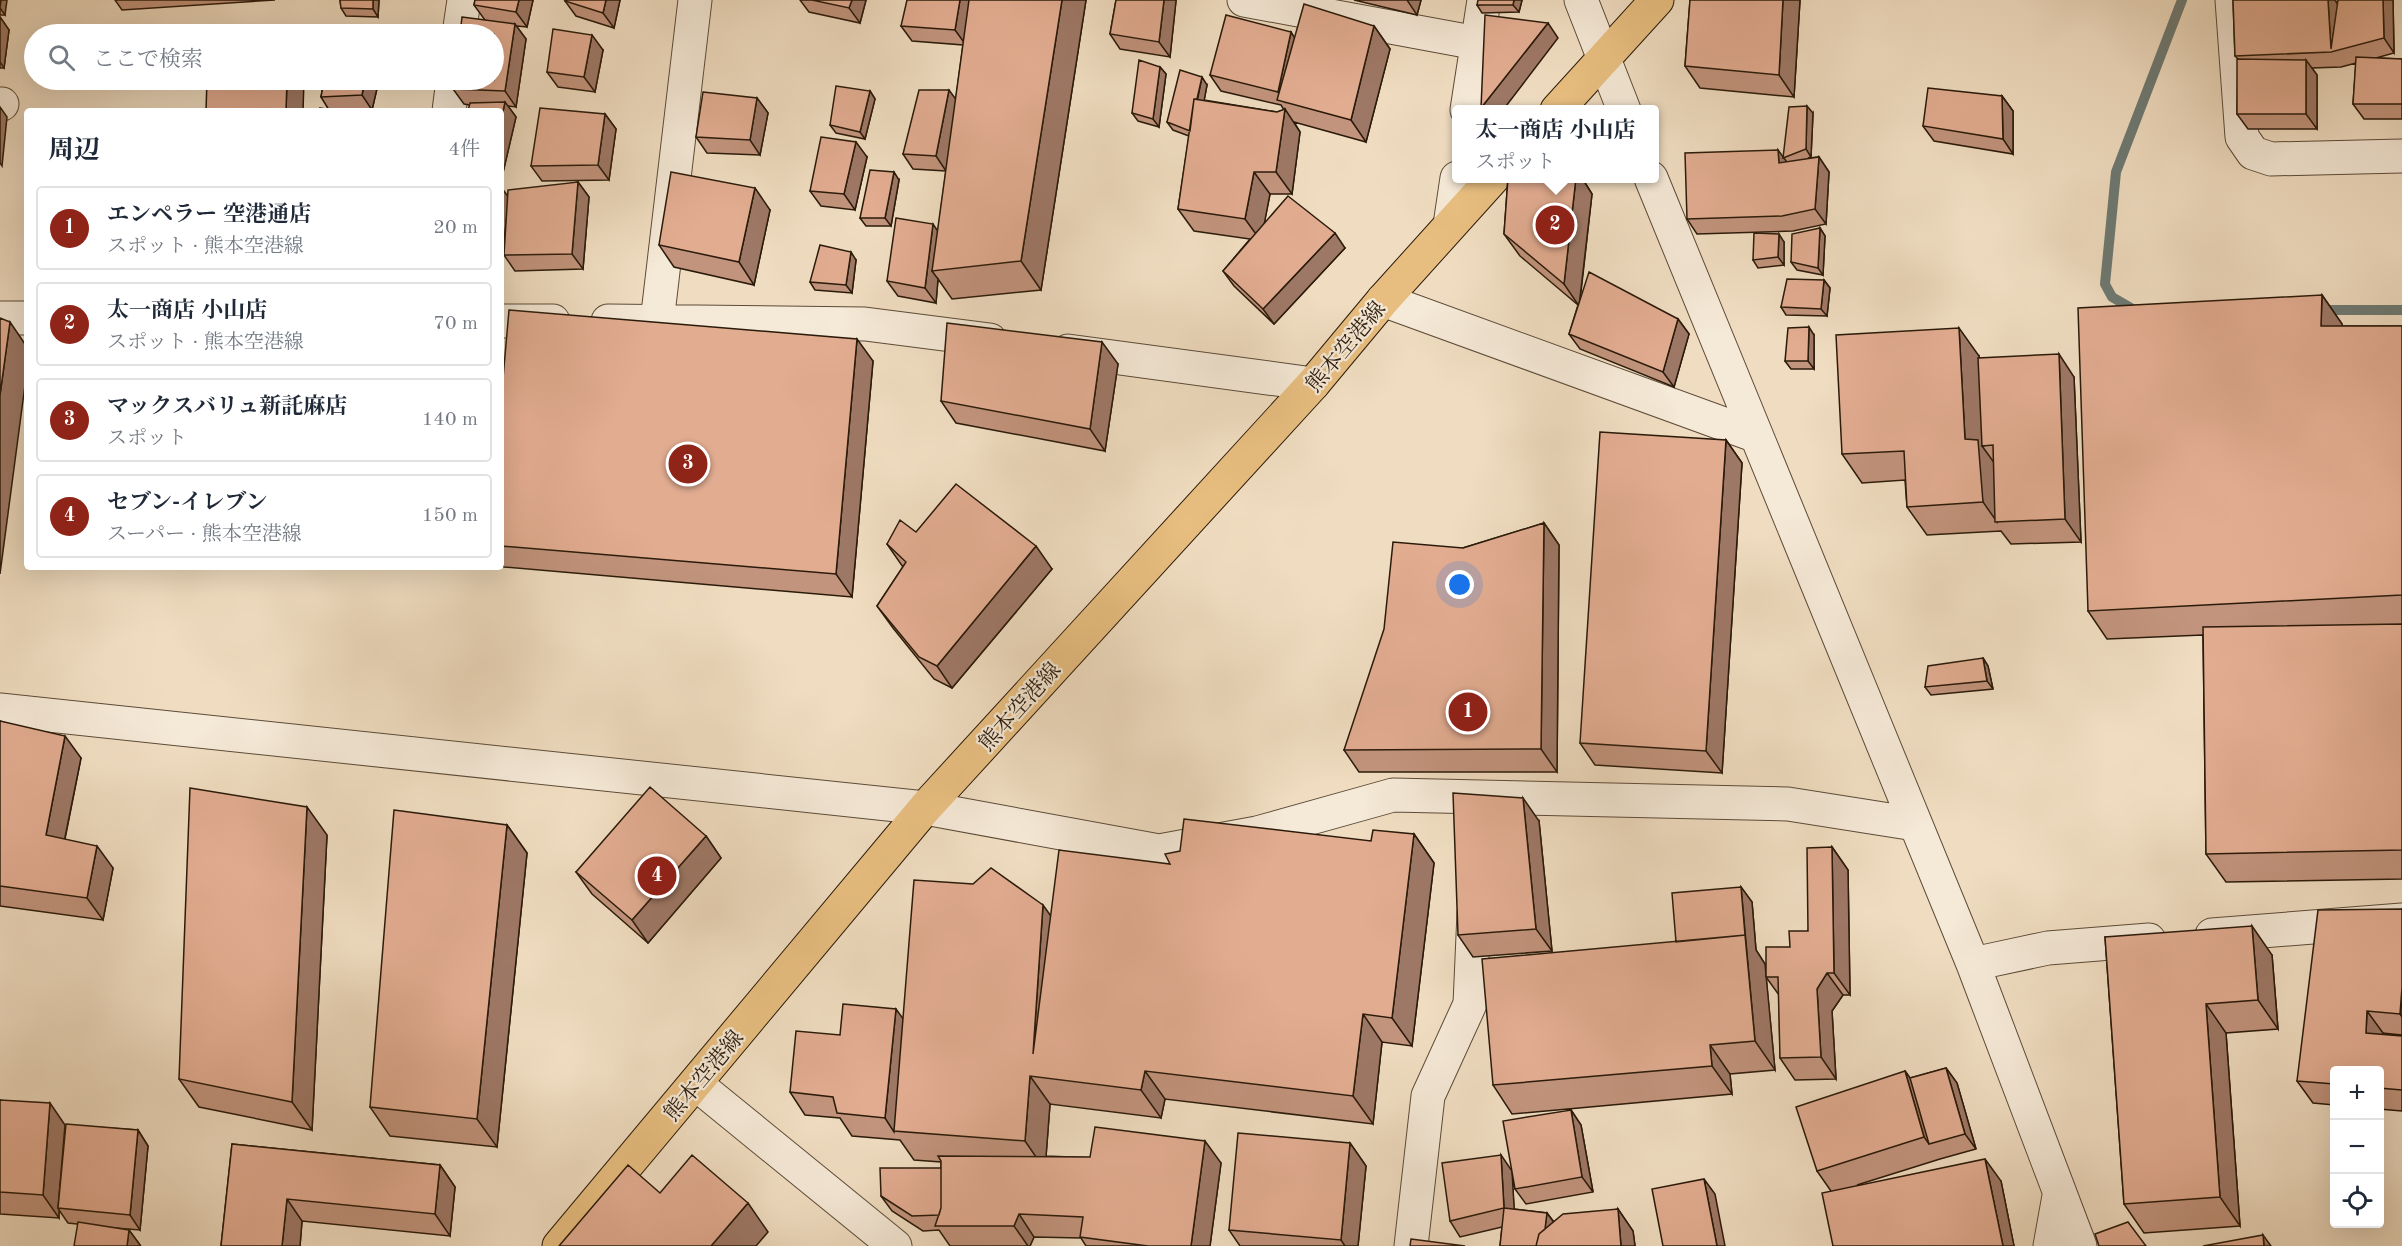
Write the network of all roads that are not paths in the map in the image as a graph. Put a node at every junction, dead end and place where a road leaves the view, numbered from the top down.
1 (464, 0) edge
2 (694, 0) edge
3 (1244, 0) edge
4 (1484, 0) edge
5 (1581, 0) edge
6 (1657, 0) edge
7 (2232, 0) edge
8 (460, 24) edge
9 (1477, 43) junction
10 (1604, 60) junction
11 (452, 90) edge
12 (1468, 105) edge
13 (1562, 105) edge
14 (1622, 105) edge
15 (449, 108) edge
16 (2402, 156) edge
17 (1456, 183) edge
18 (1488, 183) edge
19 (1653, 183) edge
20 (1450, 225) junction
21 (1383, 300) junction
22 (0, 318) edge
23 (24, 318) edge
24 (504, 321) edge
25 (657, 322) junction
26 (1313, 384) junction
27 (1754, 435) junction
28 (0, 710) edge
29 (925, 808) junction
30 (1915, 824) junction
31 (1472, 886) edge
32 (2402, 921) edge
33 (1973, 964) junction
34 (696, 1084) junction
35 (2059, 1196) junction
36 (559, 1246) edge
37 (895, 1246) edge
38 (1411, 1246) edge
39 (2050, 1246) edge
40 (2080, 1246) edge

1 - 8 street
2 - 25 street
3 - 9 street
4 - 9 street
5 - 10 street
6 - 10 main road
7 - 16 street
9 - 12 street
10 - 13 main road
10 - 14 street
11 - 15 street
17 - 20 street
18 - 20 main road, 熊本空港線
19 - 27 street
20 - 21 main road, 熊本空港線
21 - 26 main road, 熊本空港線
21 - 27 street
22 - 23 street
24 - 25 street
25 - 26 street
26 - 29 main road, 熊本空港線
27 - 30 street
28 - 29 street
29 - 30 street
29 - 34 main road, 熊本空港線
30 - 33 street
31 - 38 street
32 - 33 street
33 - 35 street
34 - 36 main road, 熊本空港線
34 - 37 street
35 - 39 street
35 - 40 street

